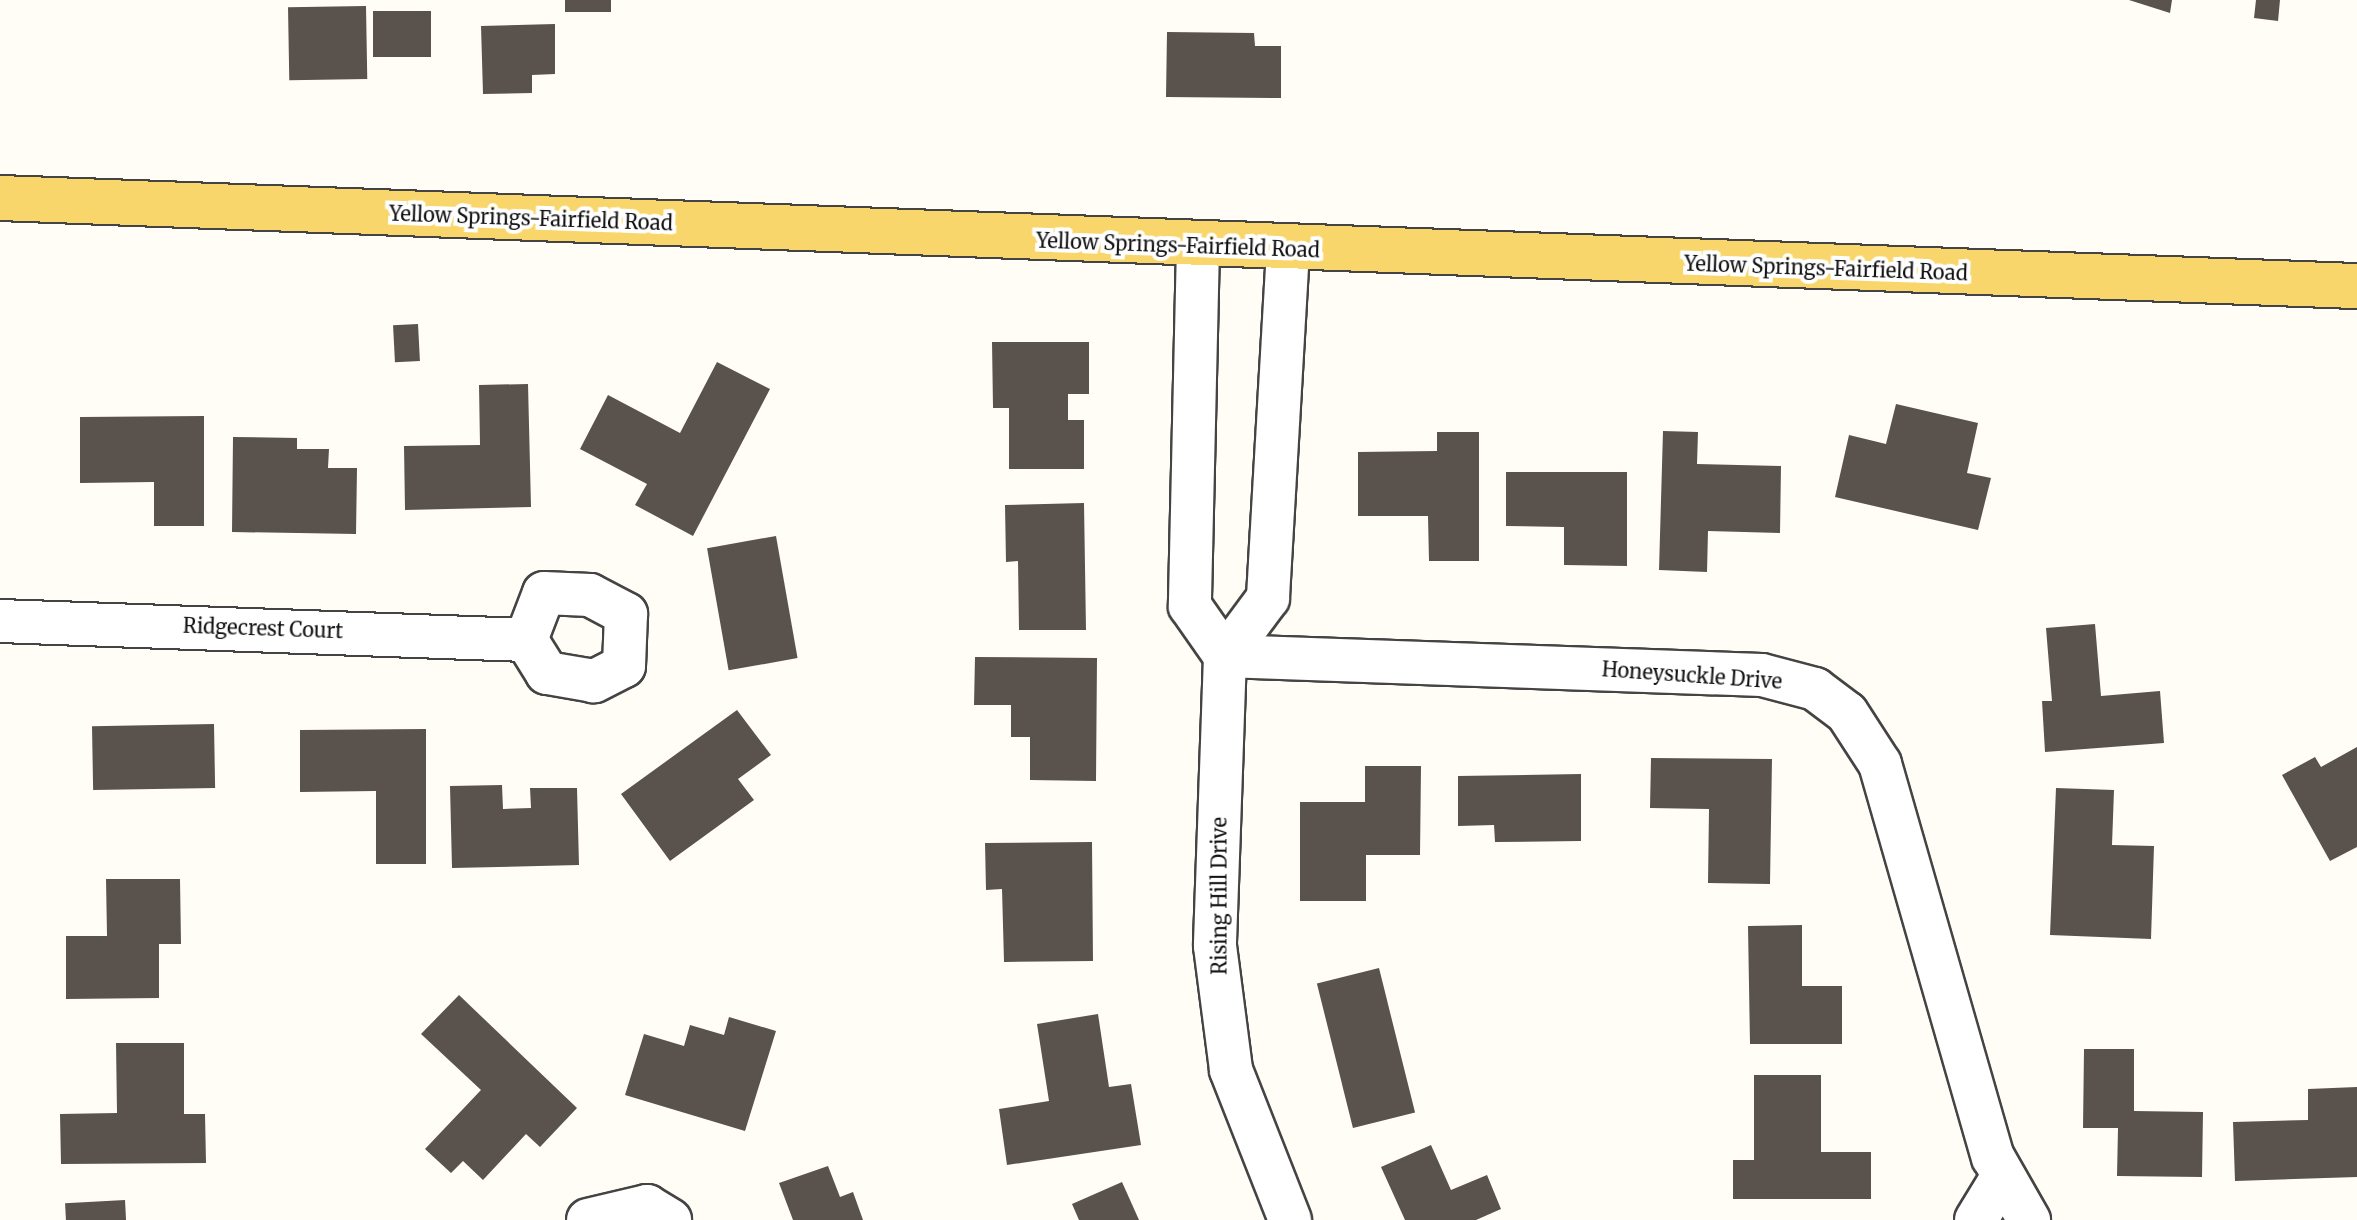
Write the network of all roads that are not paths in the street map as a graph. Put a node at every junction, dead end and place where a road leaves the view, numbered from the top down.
1 (0, 198) edge
2 (1198, 246) junction
3 (1288, 250) junction
4 (2357, 286) edge
5 (0, 621) edge
6 (526, 640) dead end
7 (1225, 656) junction
8 (2001, 1179) junction
9 (588, 1220) edge
10 (670, 1220) edge
11 (1290, 1220) edge
12 (1976, 1220) edge
13 (2029, 1220) edge

1 - 2 main road, Yellow Springs-Fairfield Road
2 - 3 main road, Yellow Springs-Fairfield Road
2 - 7 street
3 - 4 main road, Yellow Springs-Fairfield Road
3 - 7 street
5 - 6 street, Ridgecrest Court
7 - 8 street, Honeysuckle Drive
7 - 11 street, Rising Hill Drive
8 - 12 street
8 - 13 street, Honeysuckle Drive
9 - 10 street

